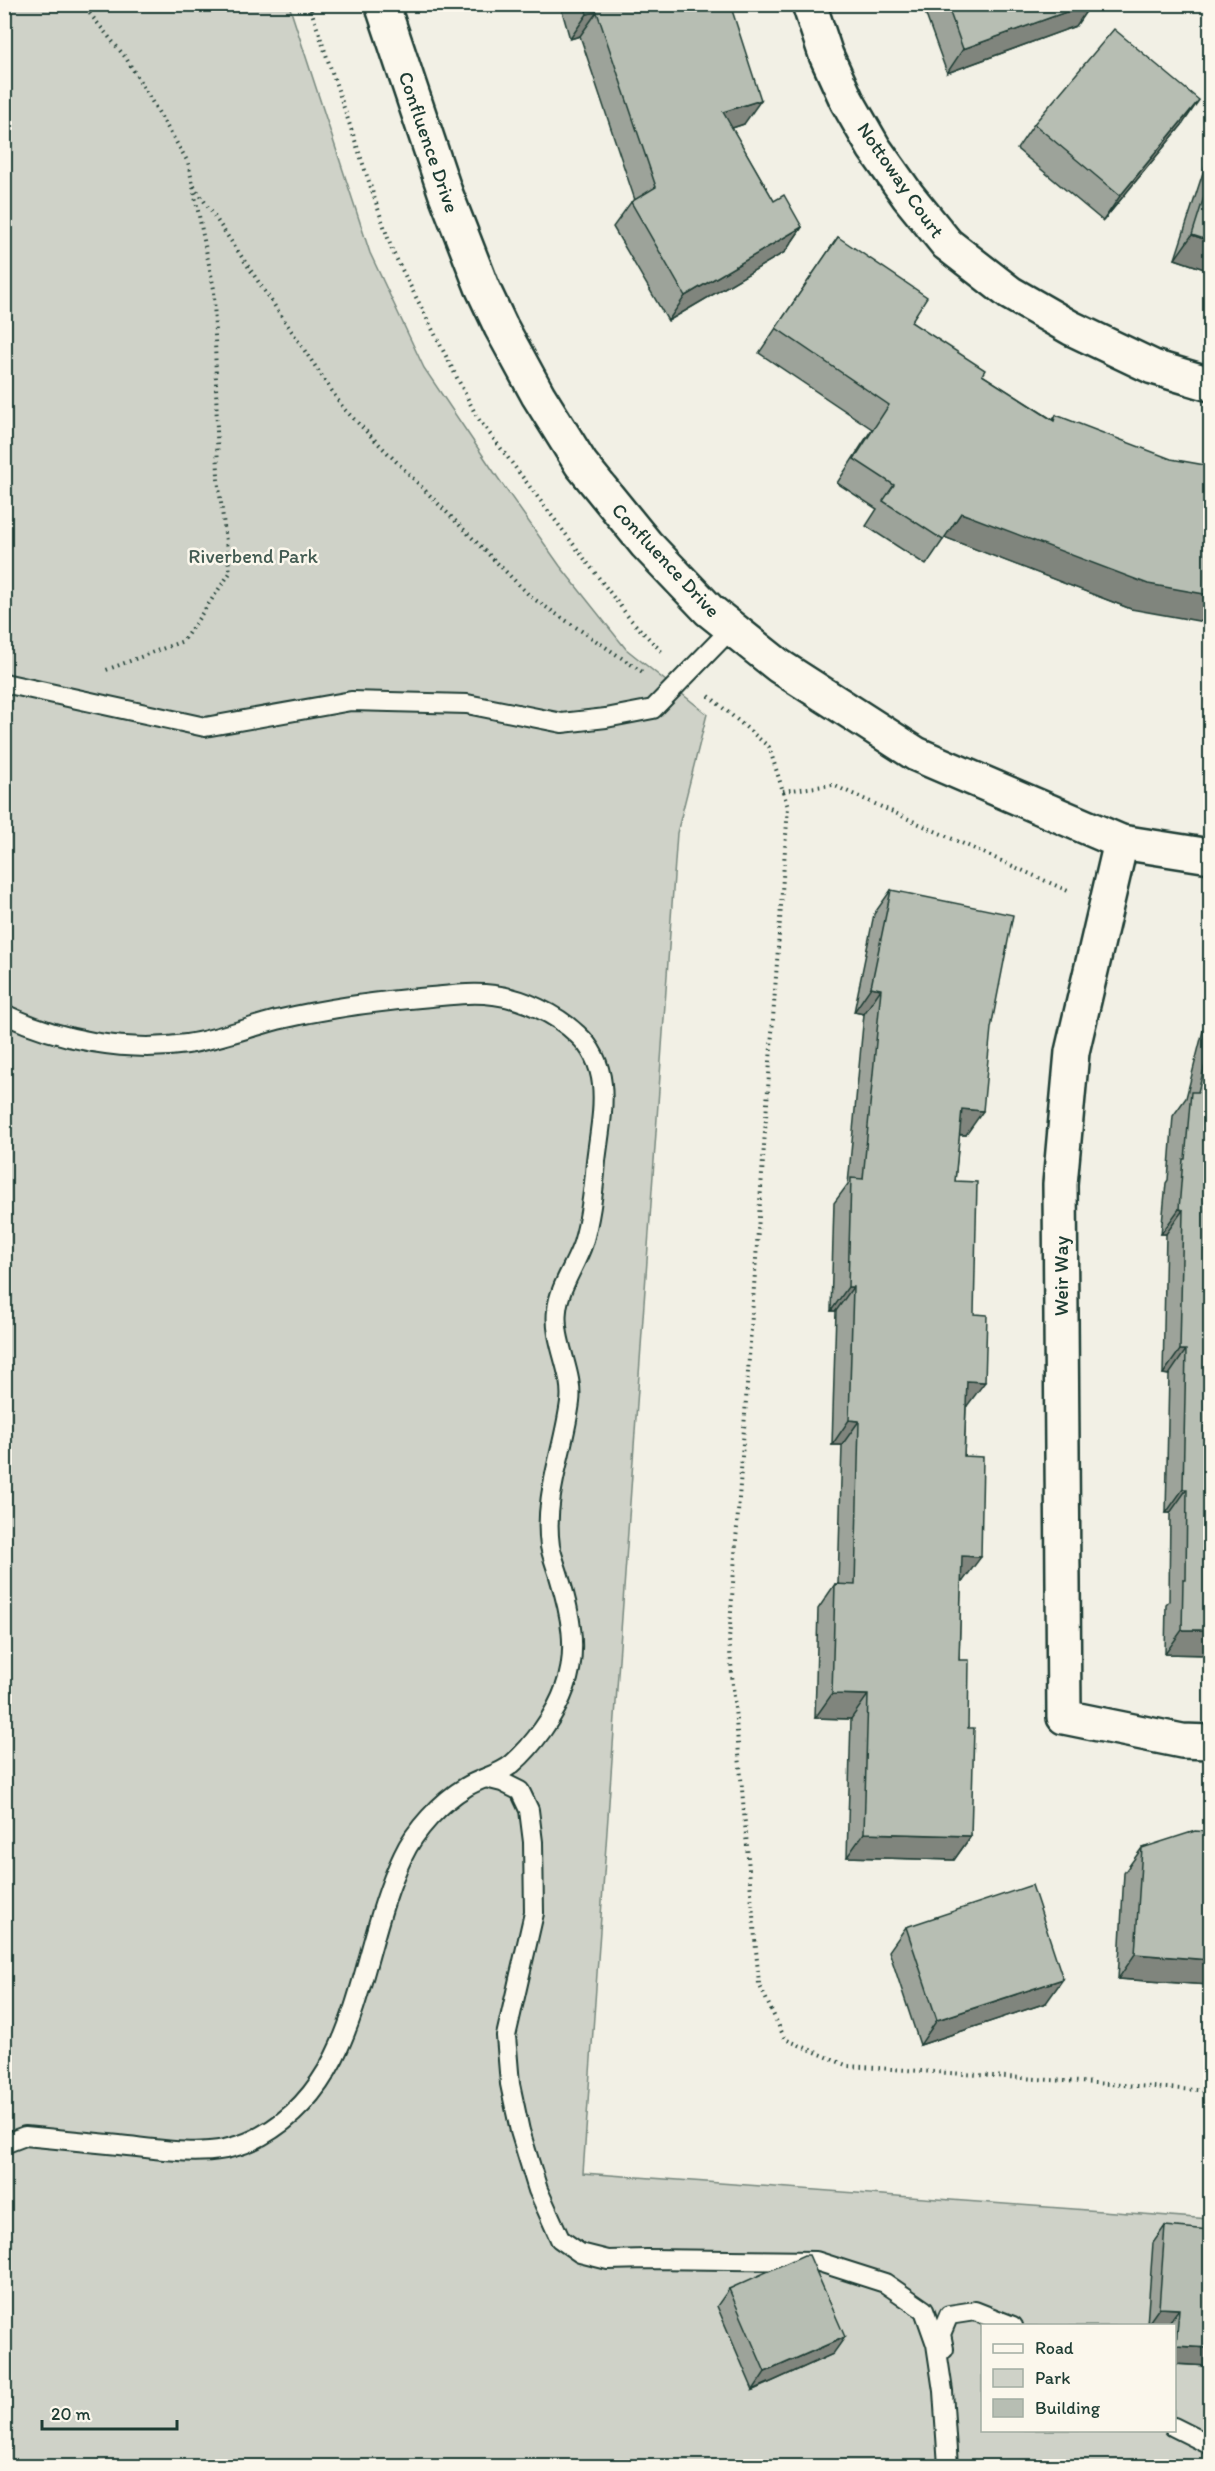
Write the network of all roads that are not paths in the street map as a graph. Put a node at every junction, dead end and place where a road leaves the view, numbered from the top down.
1 (382, 4) edge
2 (809, 4) edge
3 (1210, 384) edge
4 (731, 629) junction
5 (4, 683) edge
6 (1121, 842) junction
7 (1210, 856) edge
8 (4, 1014) edge
9 (1210, 1742) edge
10 (486, 1778) junction
11 (4, 2144) edge
12 (1010, 2324) edge
13 (1176, 2428) edge
14 (1210, 2445) edge
15 (948, 2466) edge
16 (957, 2466) edge

1 - 4 street, Confluence Drive
2 - 3 street, Nottoway Court
4 - 5 lane
4 - 6 street, Confluence Drive
6 - 7 street, Confluence Drive
6 - 9 street, Weir Way
8 - 10 lane
10 - 11 lane
10 - 15 lane
12 - 16 lane
13 - 14 lane

